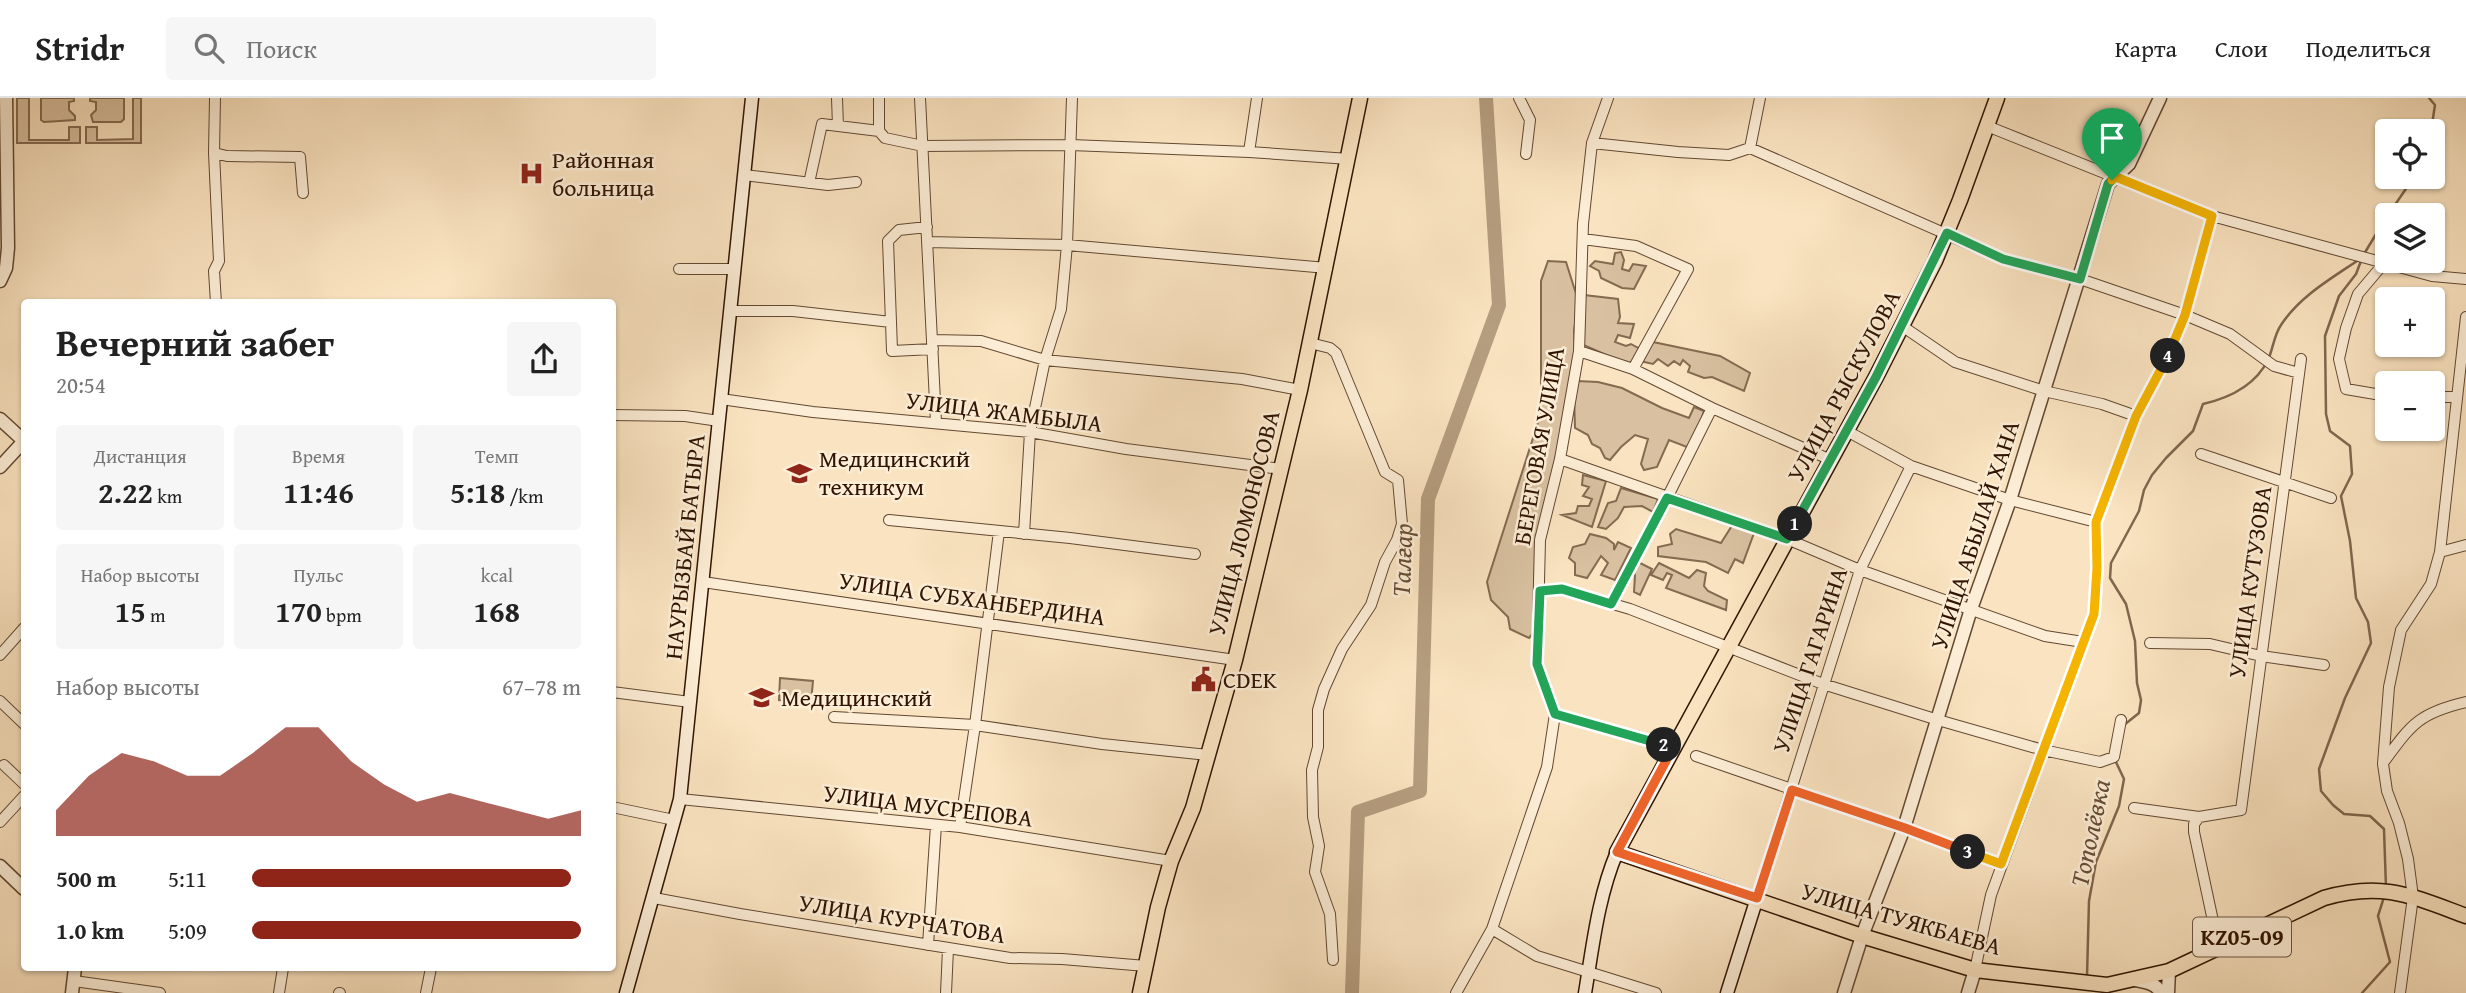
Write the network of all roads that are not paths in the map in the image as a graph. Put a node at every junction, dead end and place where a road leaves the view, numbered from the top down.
1 (6, 98) edge
2 (215, 98) edge
3 (752, 98) edge
4 (837, 98) edge
5 (879, 98) edge
6 (920, 98) edge
7 (1072, 98) edge
8 (1257, 98) edge
9 (1360, 98) edge
10 (1520, 98) edge
11 (1608, 98) edge
12 (1760, 98) edge
13 (1997, 98) edge
14 (2160, 98) edge
15 (838, 126) junction
16 (1987, 126) junction
17 (879, 131) junction
18 (1592, 143) junction
19 (1071, 145) junction
20 (923, 146) junction
21 (1750, 148) junction
22 (1249, 152) junction
23 (214, 153) junction
24 (1526, 154) dead end
25 (1349, 159) junction
26 (744, 175) junction
27 (2116, 177) junction
28 (856, 182) dead end
29 (809, 183) junction
30 (303, 193) dead end
31 (2212, 216) junction
32 (927, 226) junction
33 (1947, 233) junction
34 (1583, 239) junction
35 (928, 242) junction
36 (1066, 244) junction
37 (2375, 260) edge
38 (1327, 268) junction
39 (679, 269) dead end
40 (735, 269) junction
41 (2376, 273) edge
42 (2422, 273) edge
43 (2080, 279) junction
44 (2466, 279) edge
45 (0, 281) edge
46 (216, 299) edge
47 (730, 311) junction
48 (2185, 315) junction
49 (2466, 317) edge
50 (891, 322) junction
51 (1902, 326) junction
52 (1310, 342) junction
53 (933, 344) junction
54 (1579, 351) junction
55 (2301, 359) dead end
56 (1045, 360) junction
57 (1633, 369) junction
58 (2299, 373) junction
59 (1300, 390) junction
60 (2044, 391) junction
61 (2375, 394) edge
62 (2445, 397) edge
63 (2456, 397) junction
64 (721, 399) junction
65 (1712, 408) junction
66 (616, 415) edge
67 (2136, 416) junction
68 (0, 419) edge
69 (719, 421) junction
70 (936, 422) junction
71 (1847, 431) junction
72 (1030, 432) junction
73 (21, 438) edge
74 (21, 444) edge
75 (2201, 454) dead end
76 (1560, 459) junction
77 (1831, 460) junction
78 (1911, 466) junction
79 (0, 467) edge
80 (1281, 470) junction
81 (2284, 484) junction
82 (1667, 498) junction
83 (2331, 498) dead end
84 (2010, 500) junction
85 (889, 520) dead end
86 (2096, 522) junction
87 (999, 531) junction
88 (1024, 534) junction
89 (1787, 539) junction
90 (2466, 545) edge
91 (2440, 552) junction
92 (1195, 554) dead end
93 (1860, 570) junction
94 (703, 582) junction
95 (1540, 591) junction
96 (1611, 604) junction
97 (1971, 609) junction
98 (986, 622) junction
99 (21, 631) edge
100 (2083, 642) junction
101 (2150, 643) dead end
102 (1730, 646) junction
103 (0, 655) edge
104 (2261, 656) junction
105 (1235, 660) junction
106 (2324, 665) dead end
107 (1823, 684) junction
108 (616, 693) edge
109 (0, 701) edge
110 (690, 702) junction
111 (2466, 702) edge
112 (1555, 714) junction
113 (834, 717) dead end
114 (1938, 720) junction
115 (2122, 720) dead end
116 (21, 721) edge
117 (975, 725) junction
118 (1673, 748) junction
119 (2043, 750) junction
120 (1208, 755) junction
121 (1696, 756) dead end
122 (2383, 764) junction
123 (1, 765) edge
124 (21, 782) edge
125 (1792, 790) junction
126 (21, 798) edge
127 (680, 799) junction
128 (616, 808) edge
129 (2134, 808) dead end
130 (4, 810) edge
131 (2199, 817) junction
132 (674, 820) junction
133 (0, 822) edge
134 (936, 825) junction
135 (960, 827) junction
136 (1905, 828) junction
137 (1617, 852) junction
138 (1171, 861) junction
139 (2001, 864) junction
140 (0, 866) edge
141 (21, 886) edge
142 (2413, 897) junction
143 (654, 898) junction
144 (1757, 898) junction
145 (2466, 916) edge
146 (1492, 929) junction
147 (1862, 936) junction
148 (928, 945) junction
149 (948, 949) junction
150 (2219, 949) junction
151 (1333, 960) dead end
152 (1146, 967) junction
153 (1975, 970) junction
154 (283, 971) edge
155 (430, 971) edge
156 (2169, 971) junction
157 (1588, 972) junction
158 (74, 980) edge
159 (2135, 980) junction
160 (131, 991) edge
161 (160, 993) edge
162 (279, 993) edge
163 (426, 993) edge
164 (626, 993) edge
165 (946, 993) edge
166 (1140, 993) edge
167 (1457, 993) edge
168 (1584, 993) edge
169 (1656, 993) edge
170 (1727, 993) edge
171 (1844, 993) edge
172 (1968, 993) edge
173 (2161, 993) edge
174 (2168, 993) edge
175 (2400, 993) edge

1 - 45 street
2 - 23 street
3 - 26 street, НАУРЫЗБАЙ БАТЫРА
4 - 15 street
5 - 17 street
6 - 20 street
7 - 19 street
8 - 22 street
9 - 25 main road, УЛИЦА ЛОМОНОСОВА
10 - 24 street
11 - 18 street, БЕРЕГОВАЯ УЛИЦА
12 - 21 street
13 - 16 main road, УЛИЦА РЫСКУЛОВА
14 - 27 street, УЛИЦА АБЫЛАЙ ХАНА
15 - 17 street
15 - 29 street
16 - 27 street
16 - 33 main road, УЛИЦА РЫСКУЛОВА
17 - 20 street
18 - 21 street
18 - 34 street, БЕРЕГОВАЯ УЛИЦА
19 - 20 street
19 - 22 street
19 - 36 street
20 - 32 street
21 - 33 street
22 - 25 street
23 - 30 street
23 - 46 street
25 - 38 main road, УЛИЦА ЛОМОНОСОВА
26 - 29 street
26 - 40 street, НАУРЫЗБАЙ БАТЫРА
27 - 31 street
27 - 43 street, УЛИЦА АБЫЛАЙ ХАНА
28 - 29 street
31 - 37 street
31 - 48 street
32 - 35 street
32 - 50 street
33 - 43 street
33 - 51 main road, УЛИЦА РЫСКУЛОВА
34 - 54 street, БЕРЕГОВАЯ УЛИЦА
34 - 57 street
35 - 36 street
35 - 53 street
36 - 38 street
36 - 56 street
38 - 52 main road, УЛИЦА ЛОМОНОСОВА
39 - 40 street
40 - 47 street, НАУРЫЗБАЙ БАТЫРА
41 - 61 street
42 - 44 street
43 - 48 street
43 - 60 street, УЛИЦА АБЫЛАЙ ХАНА
47 - 50 street
47 - 64 street, НАУРЫЗБАЙ БАТЫРА
48 - 58 street
48 - 67 street
49 - 63 street
50 - 53 street
51 - 60 street
51 - 71 main road, УЛИЦА РЫСКУЛОВА
52 - 59 main road, УЛИЦА ЛОМОНОСОВА
52 - 151 street
53 - 56 street
53 - 70 street
54 - 57 street
54 - 76 street, БЕРЕГОВАЯ УЛИЦА
55 - 58 street, УЛИЦА КУТУЗОВА
56 - 59 street
56 - 72 street
57 - 65 street
58 - 81 street, УЛИЦА КУТУЗОВА
59 - 80 main road, УЛИЦА ЛОМОНОСОВА
60 - 67 street
60 - 84 street, УЛИЦА АБЫЛАЙ ХАНА
62 - 63 street
63 - 91 street
64 - 69 street, НАУРЫЗБАЙ БАТЫРА
64 - 70 street, УЛИЦА ЖАМБЫЛА
65 - 77 street
65 - 82 street
66 - 69 street
67 - 86 street
68 - 73 street
69 - 94 street, НАУРЫЗБАЙ БАТЫРА
70 - 72 street, УЛИЦА ЖАМБЫЛА
71 - 77 main road, УЛИЦА РЫСКУЛОВА
71 - 78 street
72 - 80 street, УЛИЦА ЖАМБЫЛА
72 - 88 street
74 - 79 street
75 - 81 street
76 - 82 street
76 - 95 street, БЕРЕГОВАЯ УЛИЦА
77 - 89 main road, УЛИЦА РЫСКУЛОВА
78 - 84 street
78 - 93 street, УЛИЦА ГАГАРИНА
80 - 105 main road, УЛИЦА ЛОМОНОСОВА
81 - 83 street
81 - 104 street, УЛИЦА КУТУЗОВА
82 - 89 street
82 - 96 street
84 - 86 street
84 - 97 street, УЛИЦА АБЫЛАЙ ХАНА
85 - 87 street
86 - 100 street
87 - 88 street
87 - 98 street
88 - 92 street
89 - 93 street
89 - 102 main road, УЛИЦА РЫСКУЛОВА
90 - 91 street
91 - 122 street
93 - 97 street
93 - 107 street, УЛИЦА ГАГАРИНА
94 - 98 street, УЛИЦА СУБХАНБЕРДИНА
94 - 110 street, НАУРЫЗБАЙ БАТЫРА
95 - 96 street
95 - 112 street, БЕРЕГОВАЯ УЛИЦА
96 - 102 street
97 - 100 street
97 - 114 street, УЛИЦА АБЫЛАЙ ХАНА
98 - 105 street, УЛИЦА СУБХАНБЕРДИНА
98 - 117 street
99 - 103 street
100 - 119 street
101 - 104 street
102 - 107 street
102 - 118 main road, УЛИЦА РЫСКУЛОВА
104 - 106 street
104 - 131 street, УЛИЦА КУТУЗОВА
105 - 120 main road, УЛИЦА ЛОМОНОСОВА
107 - 114 street
107 - 125 street, УЛИЦА ГАГАРИНА
108 - 110 street
109 - 116 street
110 - 127 street, НАУРЫЗБАЙ БАТЫРА
111 - 122 street
112 - 118 street
112 - 146 street, БЕРЕГОВАЯ УЛИЦА
113 - 117 street
114 - 119 street
114 - 136 street, УЛИЦА АБЫЛАЙ ХАНА
115 - 119 street
117 - 120 street
117 - 135 street
118 - 137 main road, УЛИЦА РЫСКУЛОВА
119 - 139 street
120 - 138 main road, УЛИЦА ЛОМОНОСОВА
121 - 125 street
122 - 142 street
123 - 124 street
125 - 136 street
125 - 144 street, УЛИЦА ГАГАРИНА
126 - 130 street
127 - 132 street, НАУРЫЗБАЙ БАТЫРА
127 - 134 street, УЛИЦА МУСРЕПОВА
128 - 132 street
129 - 131 street
130 - 133 street
131 - 150 street
132 - 143 street, НАУРЫЗБАЙ БАТЫРА
134 - 135 street, УЛИЦА МУСРЕПОВА
134 - 148 street
135 - 138 street, УЛИЦА МУСРЕПОВА
136 - 139 street
136 - 147 street, УЛИЦА АБЫЛАЙ ХАНА
137 - 144 main road, УЛИЦА ТУЯКБАЕВА / KZ05-09
137 - 157 street, УЛИЦА РЫСКУЛОВА
138 - 152 main road, УЛИЦА ЛОМОНОСОВА
139 - 153 street
140 - 141 street
142 - 145 main road, KZ05-09
142 - 150 main road, УЛИЦА ТУЯКБАЕВА / KZ05-09
142 - 175 street
143 - 148 street, УЛИЦА КУРЧАТОВА
143 - 164 street, НАУРЫЗБАЙ БАТЫРА
144 - 147 main road, УЛИЦА ТУЯКБАЕВА / KZ05-09
144 - 170 street, УЛИЦА ГАГАРИНА
146 - 157 street
146 - 167 street, БЕРЕГОВАЯ УЛИЦА
147 - 153 main road, УЛИЦА ТУЯКБАЕВА / KZ05-09
147 - 171 street, УЛИЦА АБЫЛАЙ ХАНА
148 - 149 street, УЛИЦА КУРЧАТОВА
149 - 152 street, УЛИЦА КУРЧАТОВА
149 - 165 street
150 - 156 main road, УЛИЦА ТУЯКБАЕВА / KZ05-09
152 - 166 main road, УЛИЦА ЛОМОНОСОВА
153 - 159 main road, УЛИЦА ТУЯКБАЕВА / KZ05-09
153 - 172 street
154 - 162 street
155 - 163 street
156 - 159 main road, УЛИЦА ТУЯКБАЕВА / KZ05-09
156 - 174 street
157 - 168 street, УЛИЦА РЫСКУЛОВА
157 - 169 street
158 - 160 street
159 - 173 street
160 - 161 street

